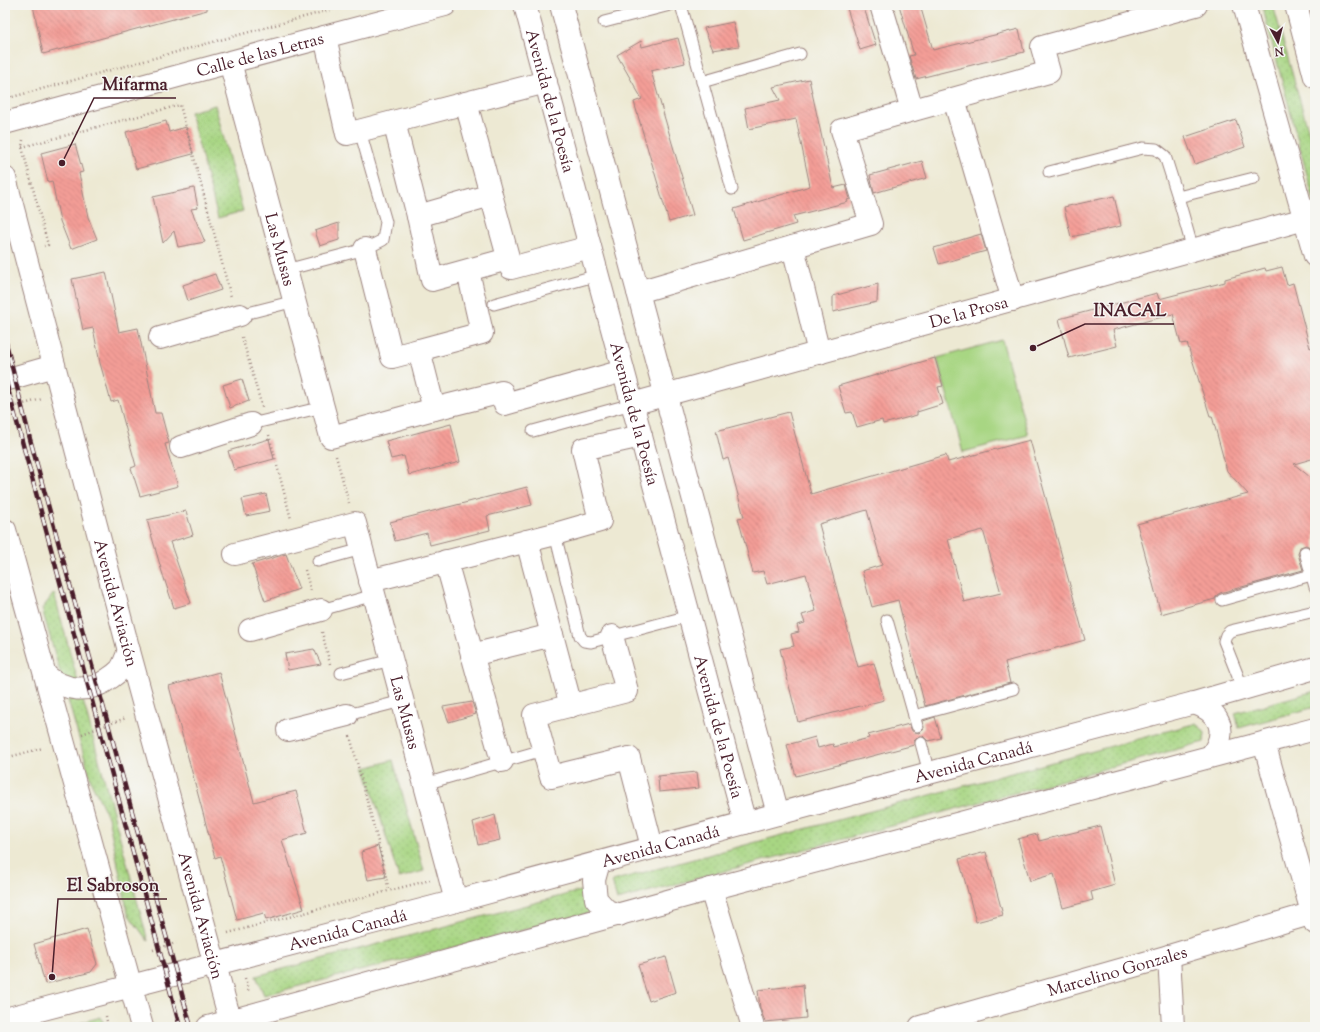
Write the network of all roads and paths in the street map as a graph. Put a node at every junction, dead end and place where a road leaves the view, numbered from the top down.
1 (348, 5) edge
2 (445, 5) edge
3 (525, 5) edge
4 (561, 5) edge
5 (670, 5) edge
6 (681, 5) edge
7 (881, 5) edge
8 (1196, 5) edge
9 (1244, 5) edge
10 (1296, 5) edge
11 (604, 22) dead end
12 (325, 37) junction
13 (800, 54) dead end
14 (230, 62) junction
15 (1315, 77) edge
16 (546, 82) junction
17 (702, 82) junction
18 (5, 99) edge
19 (954, 99) junction
20 (466, 103) junction
21 (912, 110) junction
22 (394, 122) junction
23 (5, 123) edge
24 (348, 134) junction
25 (22, 147) dead end
26 (1049, 172) dead end
27 (5, 178) edge
28 (1254, 178) dead end
29 (732, 189) dead end
30 (491, 194) junction
31 (1178, 197) junction
32 (418, 216) junction
33 (1305, 220) junction
34 (48, 245) dead end
35 (590, 247) junction
36 (793, 248) junction
37 (365, 249) junction
38 (1193, 250) junction
39 (1315, 256) edge
40 (508, 259) junction
41 (286, 270) junction
42 (468, 271) junction
43 (598, 275) junction
44 (638, 292) junction
45 (1013, 300) junction
46 (294, 301) junction
47 (494, 304) dead end
48 (240, 315) joint
49 (160, 338) dead end
50 (419, 350) junction
51 (819, 353) junction
52 (54, 366) junction
53 (623, 371) junction
54 (5, 380) edge
55 (666, 395) junction
56 (46, 397) dead end
57 (632, 404) junction
58 (323, 407) junction
59 (5, 409) edge
60 (434, 409) junction
61 (251, 424) joint
62 (533, 431) dead end
63 (641, 436) junction
64 (331, 437) junction
65 (181, 447) dead end
66 (354, 523) junction
67 (555, 534) junction
68 (6, 535) edge
69 (527, 541) junction
70 (362, 549) junction
71 (1305, 552) dead end
72 (235, 554) dead end
73 (318, 561) dead end
74 (446, 561) junction
75 (1313, 574) edge
76 (1315, 587) edge
77 (372, 588) junction
78 (1222, 600) dead end
79 (322, 610) joint
80 (1315, 611) edge
81 (689, 616) junction
82 (887, 620) dead end
83 (250, 630) dead end
84 (552, 635) junction
85 (612, 636) junction
86 (129, 651) junction
87 (472, 655) junction
88 (391, 660) junction
89 (1315, 668) edge
90 (341, 673) dead end
91 (45, 675) junction
92 (1013, 689) dead end
93 (1242, 689) junction
94 (402, 701) junction
95 (1194, 703) junction
96 (571, 706) junction
97 (132, 715) dead end
98 (347, 715) joint
99 (1315, 729) edge
100 (288, 730) dead end
101 (78, 736) dead end
102 (921, 743) dead end
103 (1264, 743) junction
104 (43, 748) dead end
105 (544, 750) junction
106 (1211, 756) junction
107 (5, 758) edge
108 (502, 761) junction
109 (929, 773) junction
110 (425, 784) junction
111 (778, 814) junction
112 (745, 822) junction
113 (652, 847) junction
114 (598, 862) junction
115 (449, 875) junction
116 (711, 889) junction
117 (456, 901) junction
118 (619, 915) junction
119 (1314, 918) edge
120 (227, 933) dead end
121 (176, 943) dead end
122 (153, 950) dead end
123 (1169, 956) junction
124 (215, 965) junction
125 (244, 975) dead end
126 (132, 986) junction
127 (249, 992) dead end
128 (106, 1016) dead end
129 (5, 1019) edge
130 (231, 1024) edge
131 (108, 1027) edge
132 (142, 1027) edge
133 (208, 1027) edge
134 (752, 1027) edge
135 (920, 1027) edge
136 (1173, 1027) edge

1 - 18 path
2 - 12 street, Calle de las Letras
3 - 16 street, Avenida de la Poesía
4 - 44 street, Avenida de la Poesía
5 - 11 lane
6 - 17 lane
7 - 21 street
8 - 19 street
9 - 33 street
10 - 15 street
12 - 14 street, Calle de las Letras
12 - 24 street
13 - 17 lane
14 - 23 street, Calle de las Letras
14 - 41 street, Las Musas
16 - 20 street
16 - 35 street, Avenida de la Poesía
17 - 29 lane
19 - 21 street
19 - 45 street
20 - 22 street
20 - 30 street
21 - 36 street
22 - 24 street
22 - 32 street
24 - 37 lane
25 - 34 path
26 - 31 lane
27 - 52 street, Avenida Aviación
28 - 31 lane
30 - 32 street
30 - 40 street
31 - 38 lane
32 - 42 street
33 - 38 street, De la Prosa
33 - 39 street
35 - 40 street
35 - 43 street, Avenida de la Poesía
36 - 44 street
36 - 51 street
37 - 41 lane
37 - 50 street
38 - 45 street, De la Prosa
40 - 42 street
41 - 46 street, Las Musas
42 - 50 street
43 - 47 lane
43 - 53 street, Avenida de la Poesía
44 - 55 street, Avenida de la Poesía
45 - 51 street, De la Prosa
46 - 48 lane
46 - 58 street, Las Musas
48 - 49 street
50 - 60 street
51 - 55 street, De la Prosa
52 - 54 street
52 - 86 street, Avenida Aviación
53 - 57 street, Avenida de la Poesía
53 - 60 street
55 - 57 street, De la Prosa
55 - 111 street, Avenida de la Poesía
56 - 59 path
57 - 62 lane
57 - 63 street, Avenida de la Poesía
58 - 61 lane
58 - 64 street, Las Musas
60 - 64 street
61 - 65 street
63 - 67 street
63 - 81 street, Avenida de la Poesía
64 - 66 path
66 - 70 street, Las Musas
66 - 72 street
67 - 69 street
67 - 85 lane
68 - 91 street
69 - 74 street
69 - 84 street
70 - 73 lane
70 - 77 street, Las Musas
71 - 75 lane
74 - 77 street
74 - 87 street
75 - 76 lane
75 - 78 lane
77 - 79 lane
77 - 88 street, Las Musas
79 - 83 street
80 - 93 lane
81 - 85 lane
81 - 112 street, Avenida de la Poesía
82 - 92 lane
84 - 87 street
84 - 96 street
85 - 96 street
86 - 91 street
86 - 124 street, Avenida Aviación
87 - 108 street
88 - 90 lane
88 - 94 street, Las Musas
89 - 93 street, Avenida Canadá
91 - 126 street
93 - 95 street, Avenida Canadá
94 - 98 lane
94 - 110 street, Las Musas
95 - 106 street
95 - 109 street, Avenida Canadá
96 - 105 street
97 - 101 path
98 - 100 street
99 - 103 street
102 - 109 lane
103 - 106 street
103 - 119 street
104 - 107 path
105 - 108 lane
105 - 113 street
106 - 116 street
108 - 110 lane
109 - 111 street, Avenida Canadá
110 - 115 street, Las Musas
111 - 112 street, Avenida Canadá
112 - 113 street, Avenida Canadá
113 - 114 street, Avenida Canadá
114 - 117 street, Avenida Canadá
114 - 118 street
115 - 117 street, Las Musas
115 - 120 path
116 - 118 street
116 - 134 street
117 - 124 street, Avenida Canadá
118 - 130 street
119 - 123 street, Marcelino Gonzales
121 - 122 path
123 - 135 street, Marcelino Gonzales
123 - 136 street
124 - 126 street, Avenida Canadá
124 - 130 street, Avenida Aviación
125 - 127 path
126 - 129 street, Avenida Canadá
126 - 132 street
128 - 131 path
130 - 133 street

